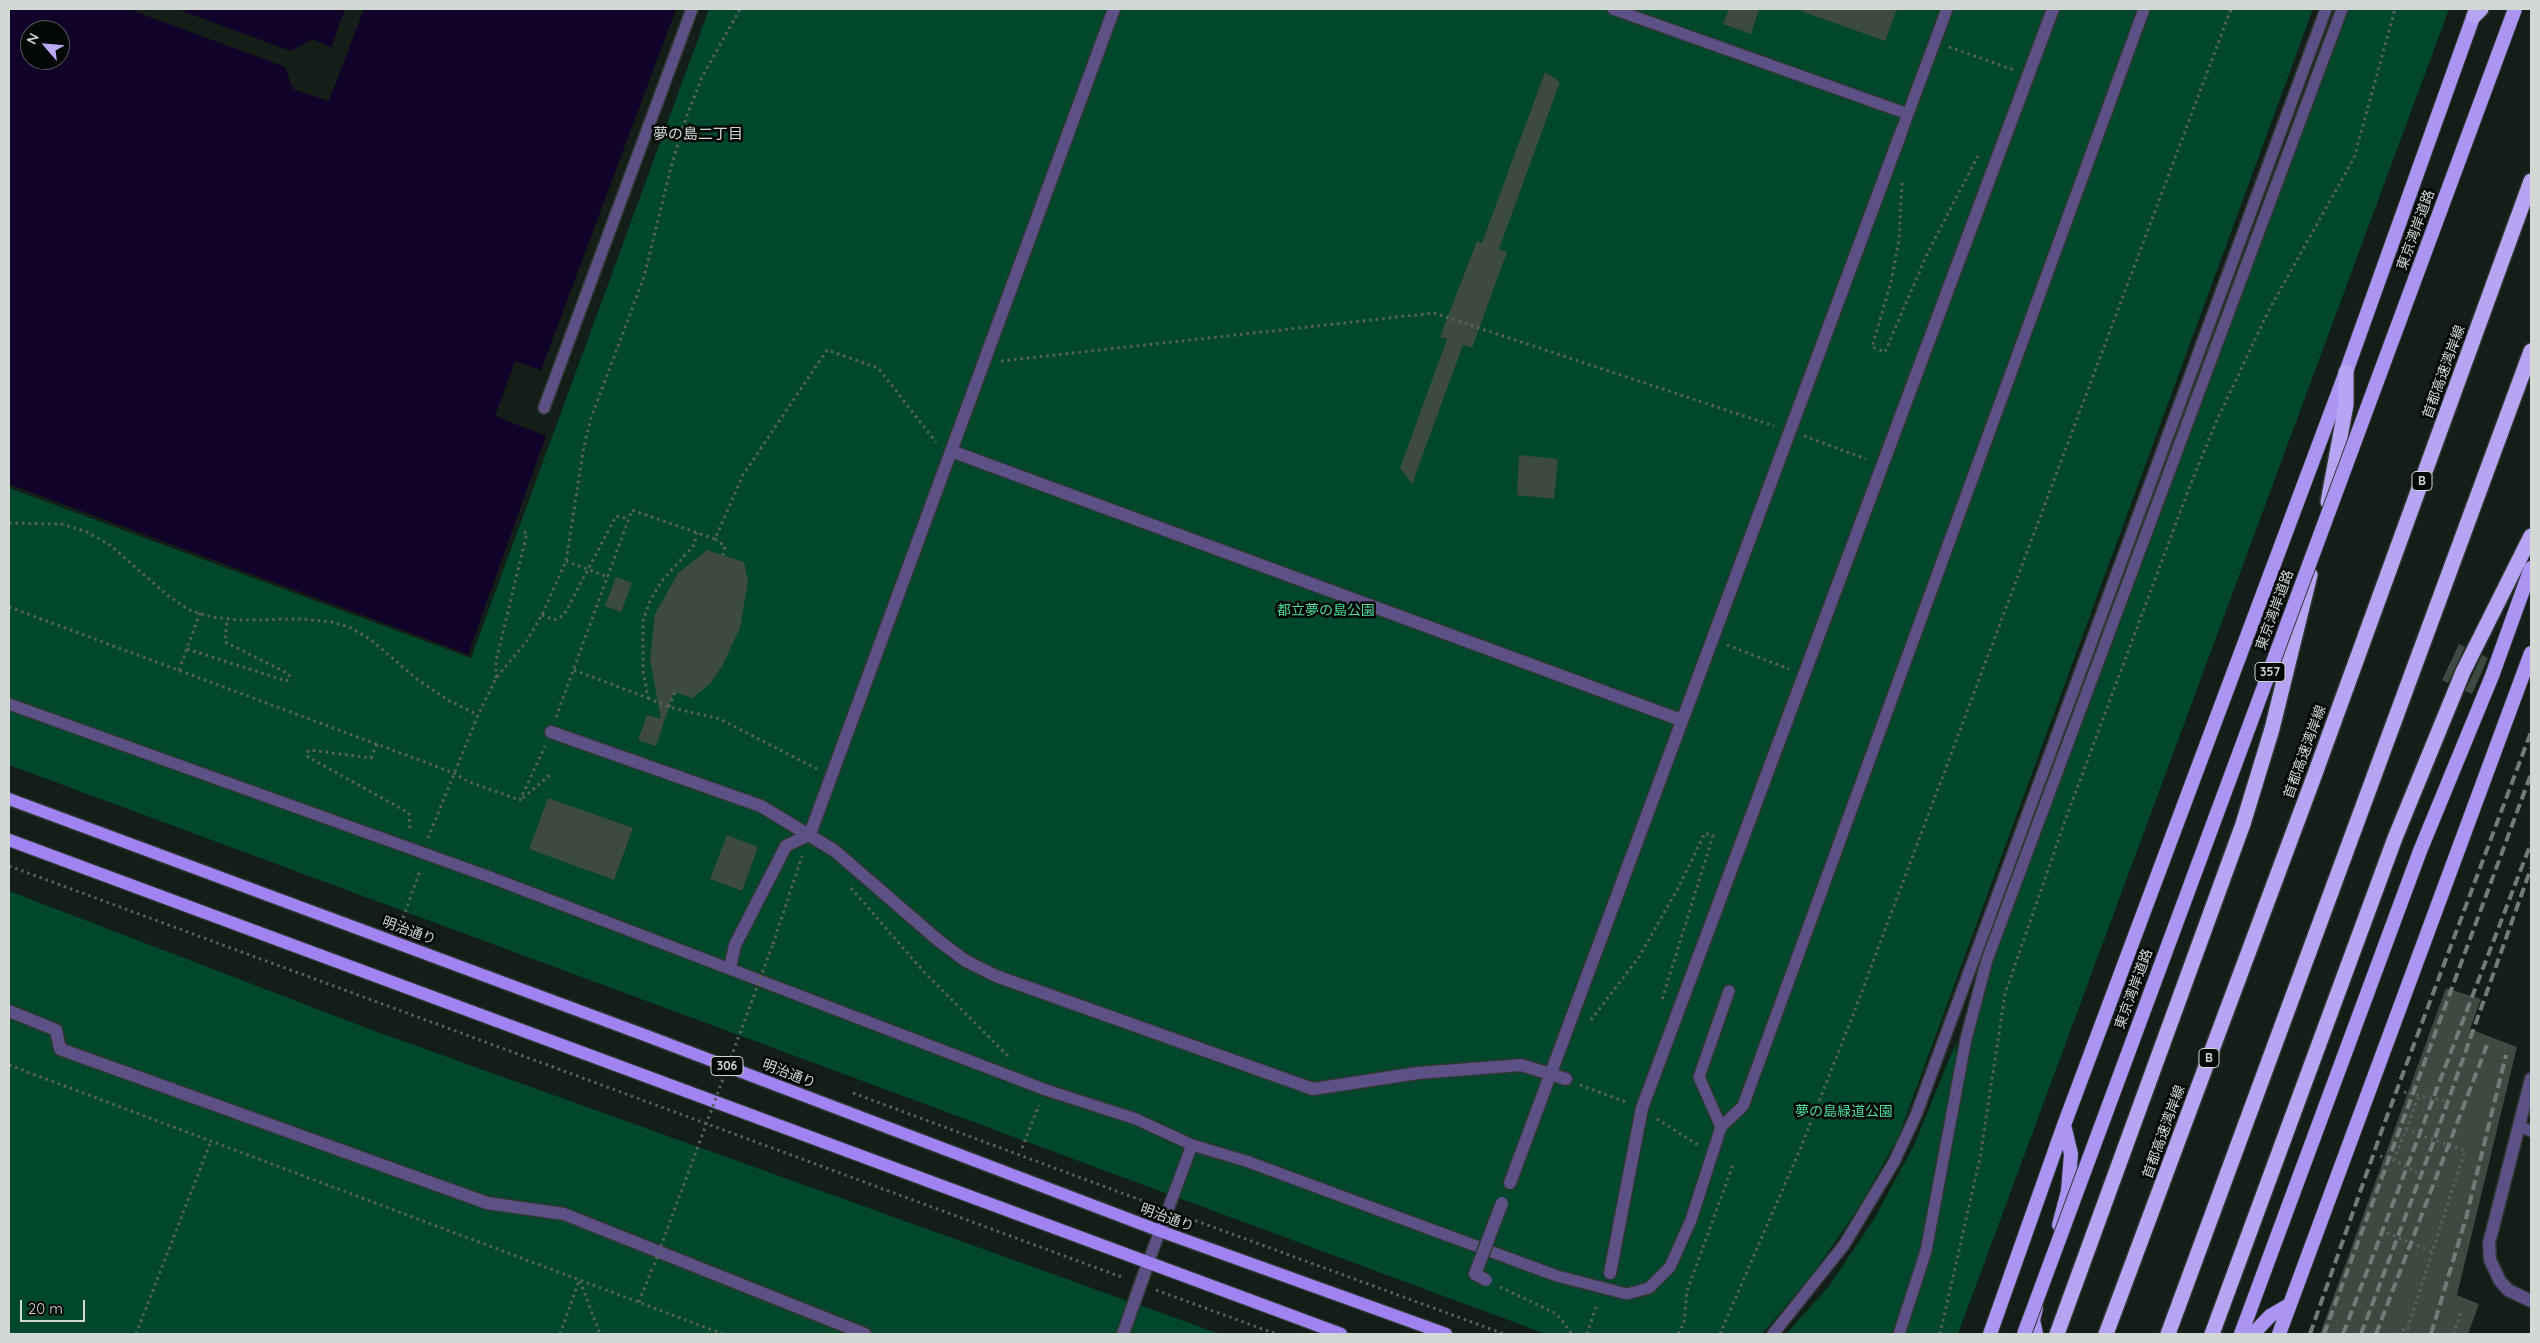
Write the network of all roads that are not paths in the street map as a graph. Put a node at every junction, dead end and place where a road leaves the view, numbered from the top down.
1 (692, 9) edge
2 (1114, 9) edge
3 (1613, 9) edge
4 (1947, 9) edge
5 (2053, 9) edge
6 (2144, 9) edge
7 (2326, 9) edge
8 (2342, 9) edge
9 (2515, 9) edge
10 (2477, 11) edge
11 (1908, 114) junction
12 (1902, 130) joint
13 (2531, 181) edge
14 (2531, 351) edge
15 (2346, 372) junction
16 (544, 408) dead end
17 (950, 455) junction
18 (2531, 536) edge
19 (2531, 568) edge
20 (2531, 653) edge
21 (9, 704) edge
22 (1681, 720) junction
23 (551, 732) road end
24 (9, 799) edge
25 (810, 834) junction
26 (9, 840) edge
27 (730, 967) junction
28 (1729, 991) dead end
29 (9, 1011) edge
30 (1552, 1074) junction
31 (2531, 1078) edge
32 (1566, 1079) road end
33 (2064, 1124) junction
34 (2519, 1126) junction
35 (1721, 1127) junction
36 (2531, 1131) edge
37 (1192, 1145) junction
38 (1510, 1183) dead end
39 (1502, 1203) dead end
40 (1160, 1232) junction
41 (1148, 1263) junction
42 (1610, 1273) dead end
43 (1486, 1280) road end
44 (2531, 1301) edge
45 (2289, 1306) junction
46 (1336, 1333) edge
47 (865, 1334) edge
48 (1123, 1334) edge
49 (1446, 1334) edge
50 (1773, 1334) edge
51 (1900, 1334) edge
52 (1990, 1334) edge
53 (2024, 1334) edge
54 (2036, 1334) edge
55 (2057, 1334) edge
56 (2106, 1334) edge
57 (2168, 1334) edge
58 (2212, 1334) edge
59 (2241, 1334) edge
60 (2254, 1334) edge
61 (2279, 1334) edge

1 - 16 lane
2 - 17 street
3 - 11 lane
4 - 11 lane
5 - 42 street
6 - 35 lane
7 - 50 lane
8 - 51 lane
9 - 53 highway, 東京湾岸道路 / 357, bridge
10 - 15 highway, 357
11 - 12 lane
12 - 22 street
13 - 56 highway, 首都高速湾岸線 / B
14 - 57 highway
15 - 33 highway, 357
15 - 55 highway
17 - 22 street
17 - 25 street
18 - 58 highway
19 - 59 highway
20 - 45 highway
21 - 27 lane
22 - 30 street
23 - 25 street
24 - 40 main road, 明治通り / 306
25 - 27 street
25 - 30 street
26 - 41 main road
27 - 37 lane
28 - 35 lane
29 - 47 street
30 - 32 street
30 - 38 street
31 - 34 street
33 - 52 highway, 357
33 - 54 highway
34 - 36 lane
34 - 44 street
35 - 37 lane
37 - 40 lane
39 - 43 street, bridge
40 - 41 lane
40 - 49 main road, 明治通り / 306
41 - 46 main road
41 - 48 street
45 - 60 highway
45 - 61 highway

